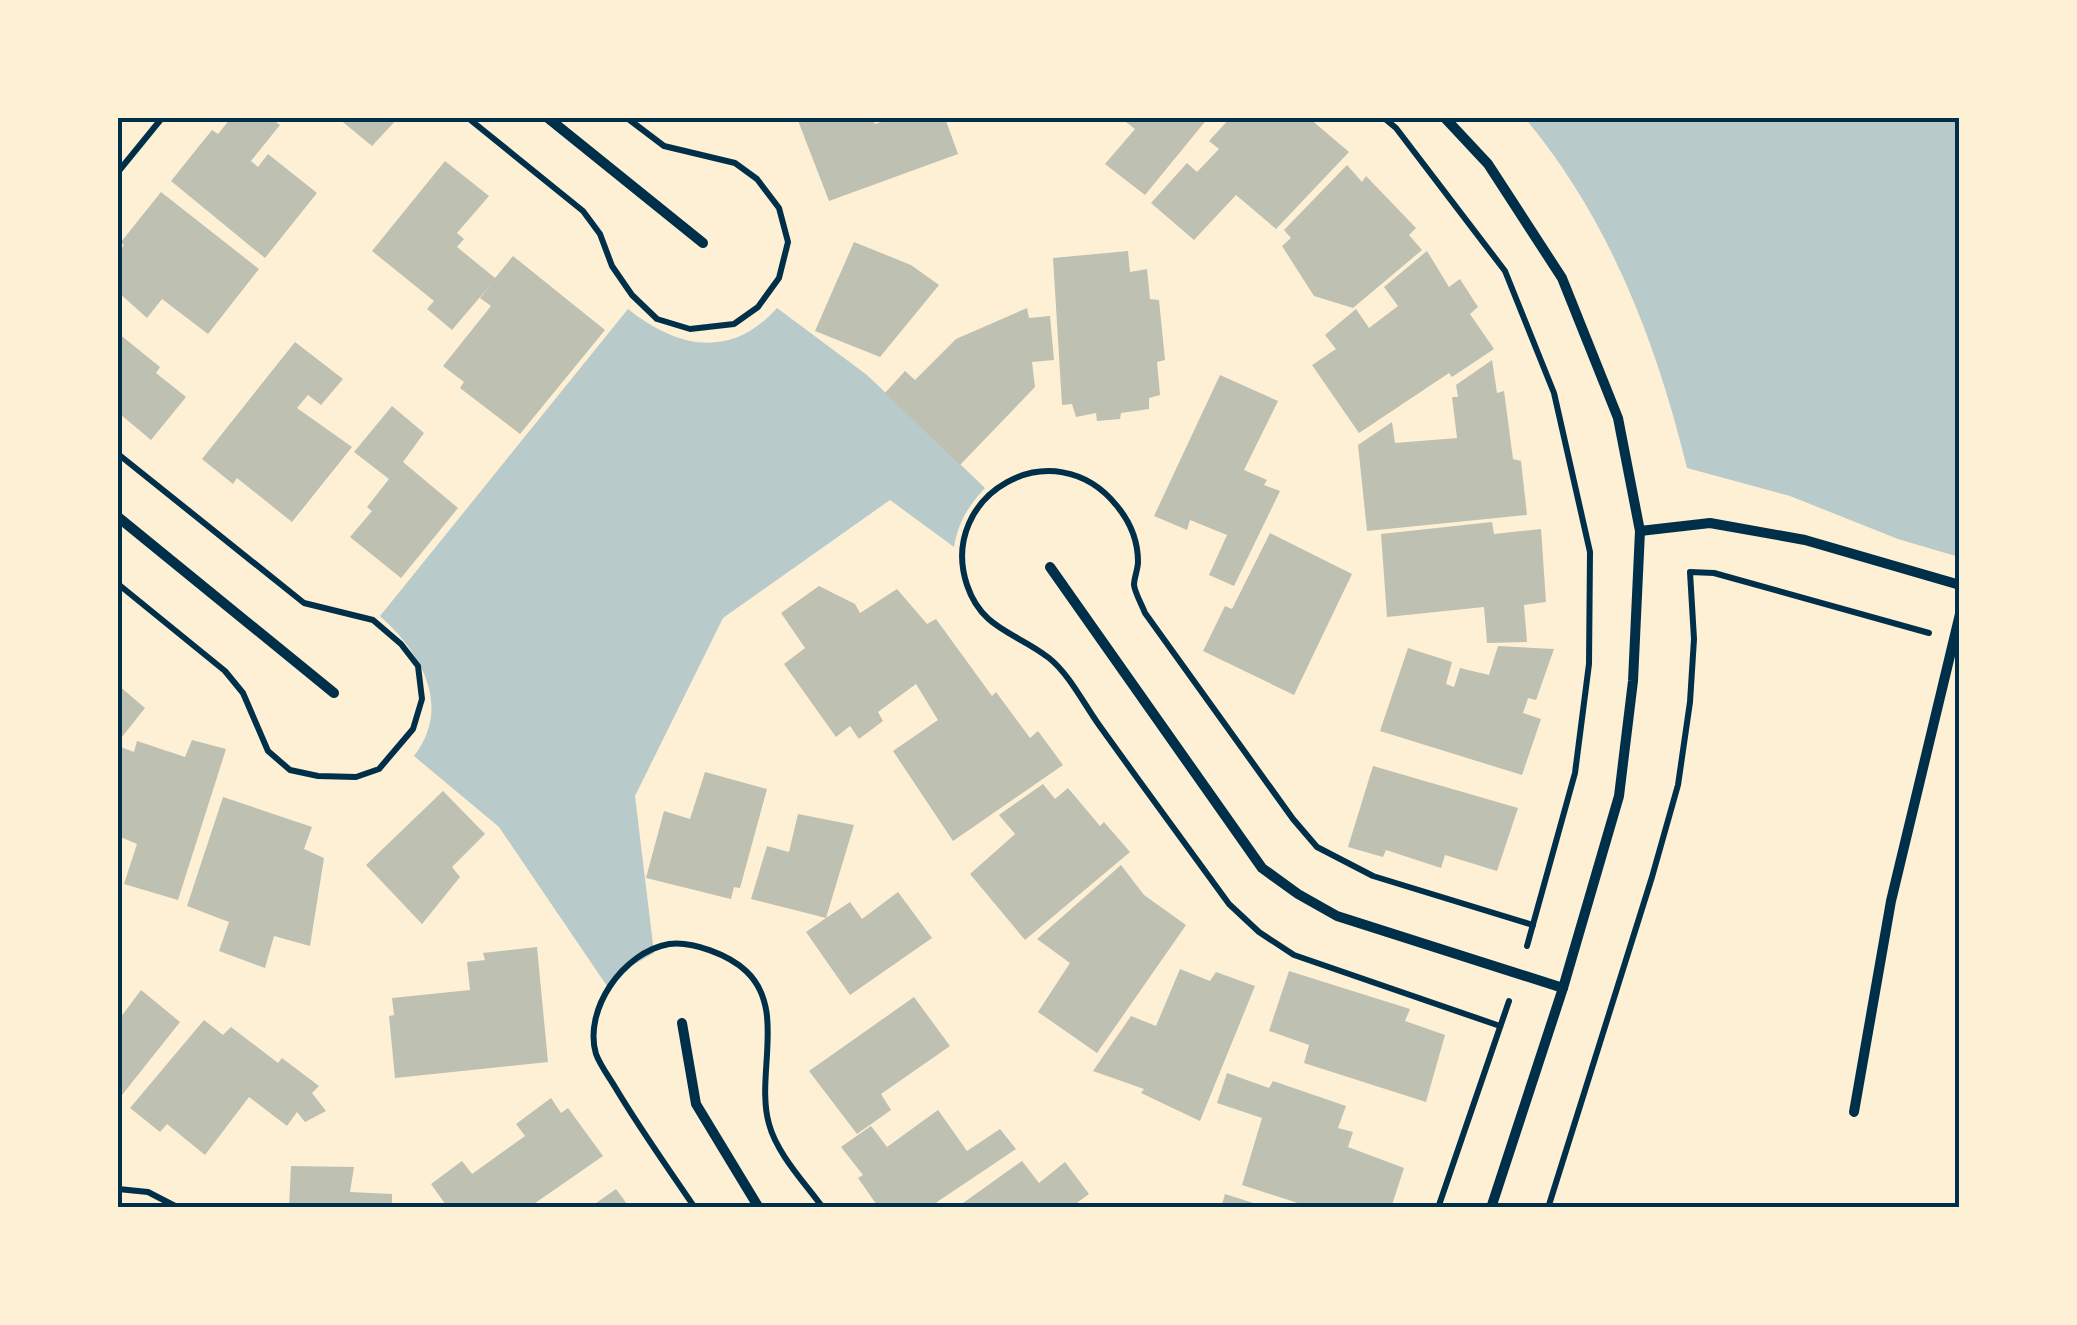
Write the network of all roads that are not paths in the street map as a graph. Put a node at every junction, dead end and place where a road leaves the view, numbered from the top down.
1 (548, 118) edge
2 (1445, 118) edge
3 (703, 243) dead end
4 (118, 517) edge
5 (1640, 530) junction
6 (1050, 567) dead end
7 (1960, 585) edge
8 (1960, 614) edge
9 (334, 693) dead end
10 (1563, 988) junction
11 (682, 1023) dead end
12 (1854, 1112) dead end
13 (759, 1208) edge
14 (1492, 1208) edge

1 - 3 street
2 - 5 street
4 - 9 street
5 - 7 street
5 - 10 street
6 - 10 street
8 - 12 street
10 - 14 street
11 - 13 street

